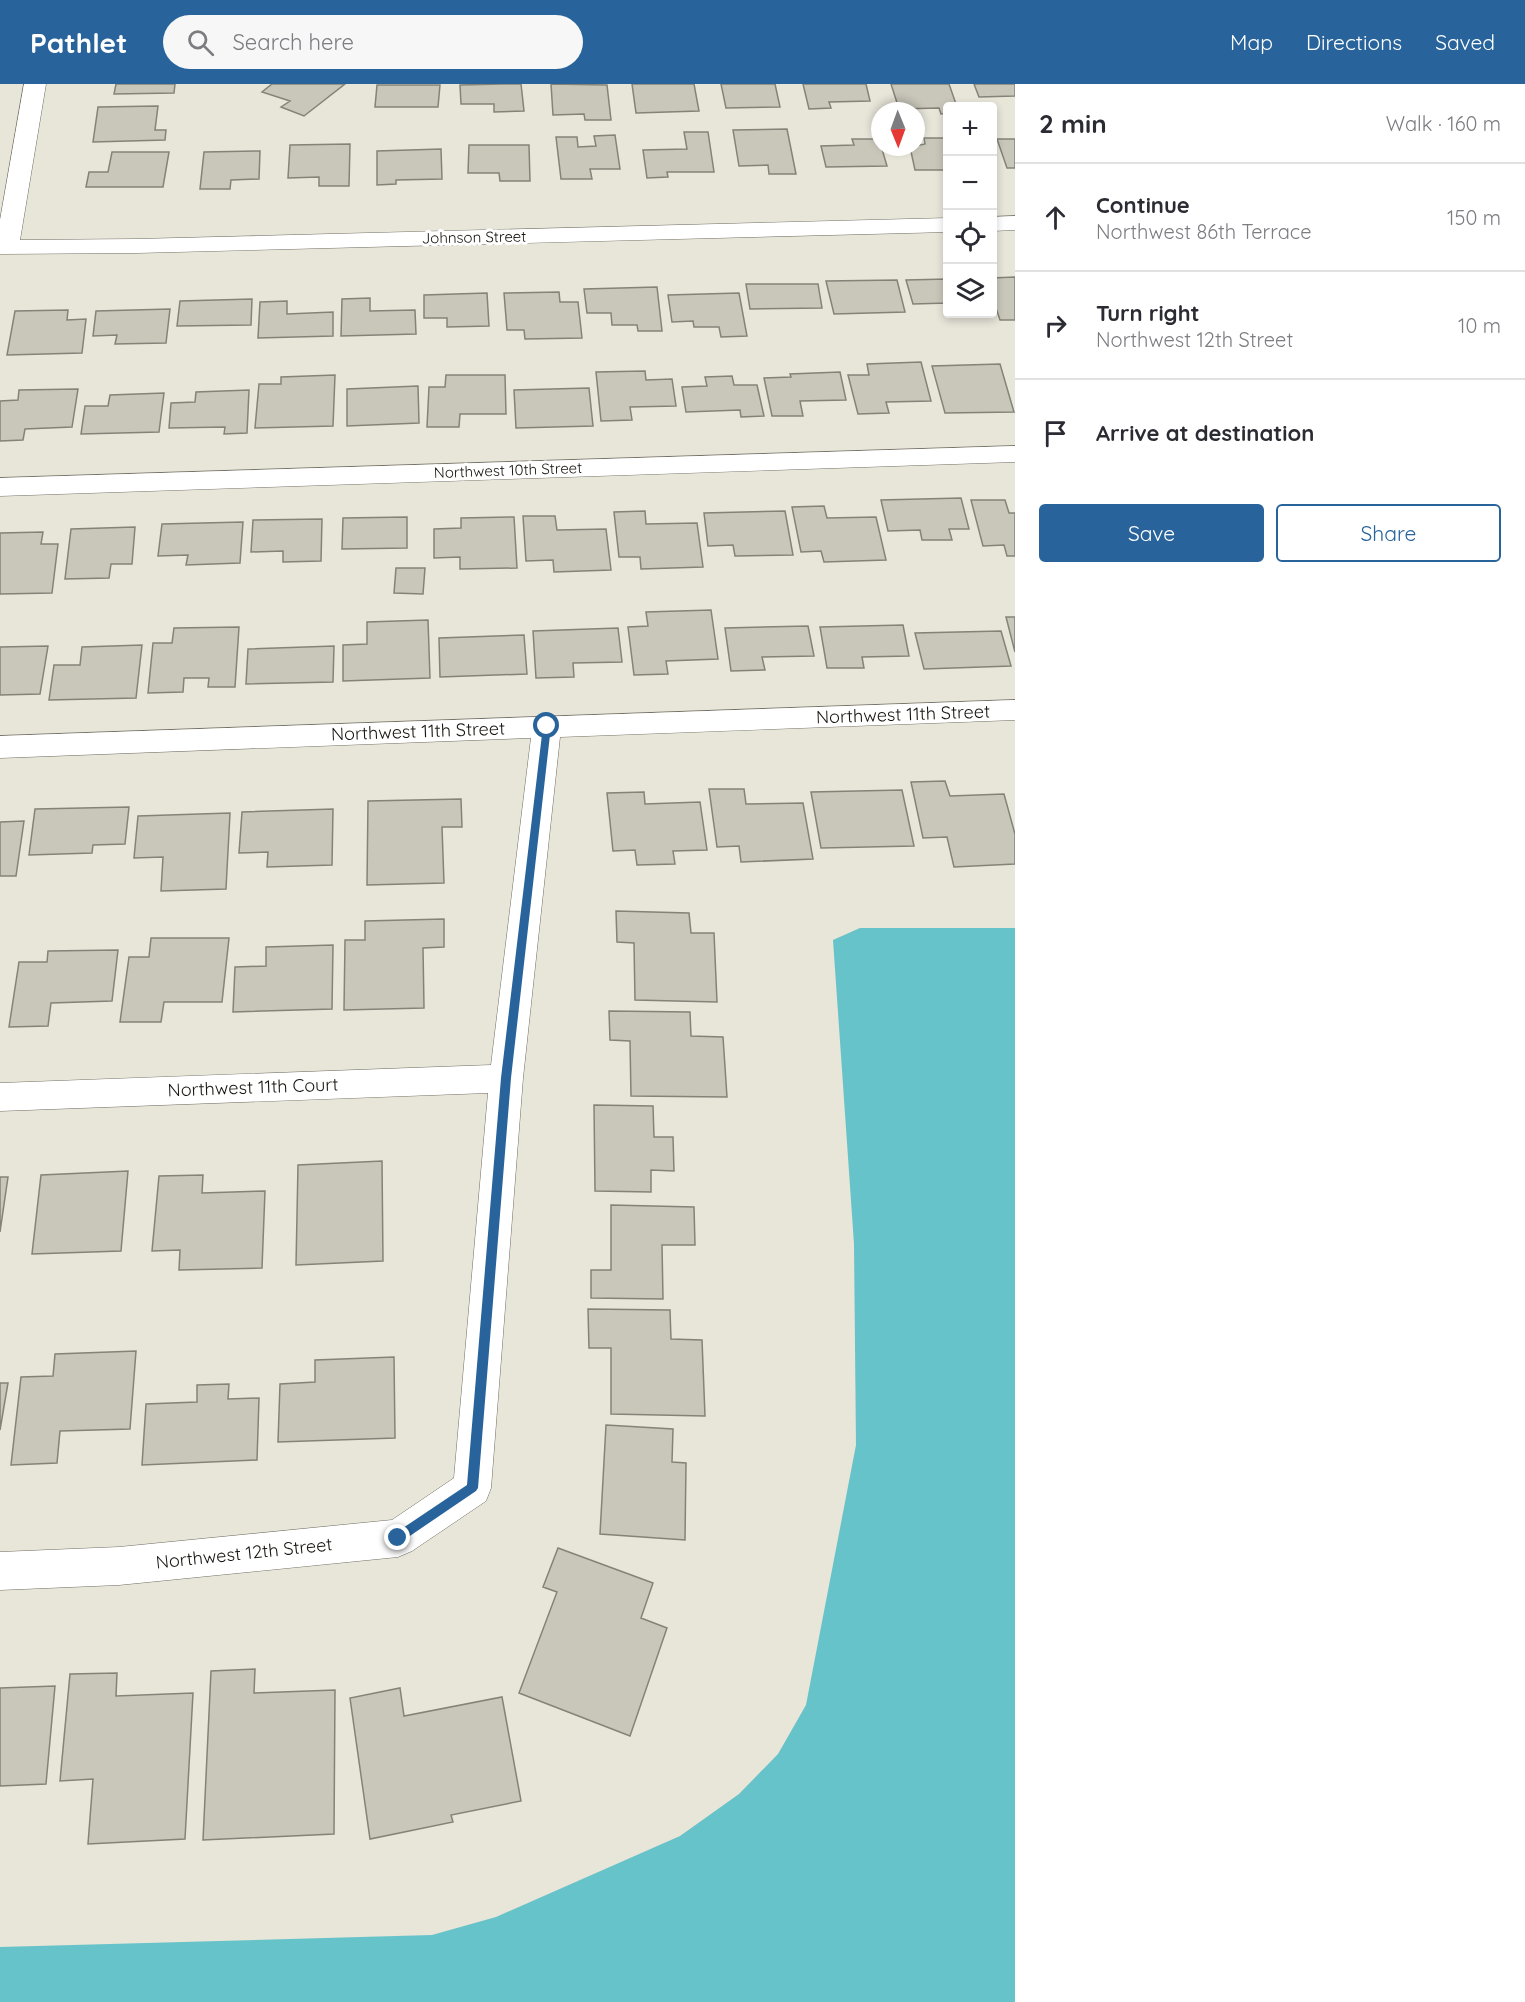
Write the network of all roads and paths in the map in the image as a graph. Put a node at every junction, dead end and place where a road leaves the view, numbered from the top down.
1 (35, 84) edge
2 (1015, 223) edge
3 (997, 224) edge
4 (943, 225) edge
5 (3, 246) edge
6 (1015, 454) edge
7 (0, 487) edge
8 (1015, 710) edge
9 (547, 726) junction
10 (0, 747) edge
11 (506, 1078) junction
12 (0, 1097) edge
13 (0, 1571) edge

1 - 5 street
2 - 3 street
4 - 5 street, Johnson Street
6 - 7 street, Northwest 10th Street
8 - 9 street, Northwest 11th Street
9 - 10 street, Northwest 11th Street
9 - 11 street
11 - 12 street, Northwest 11th Court
11 - 13 street, Northwest 12th Street

